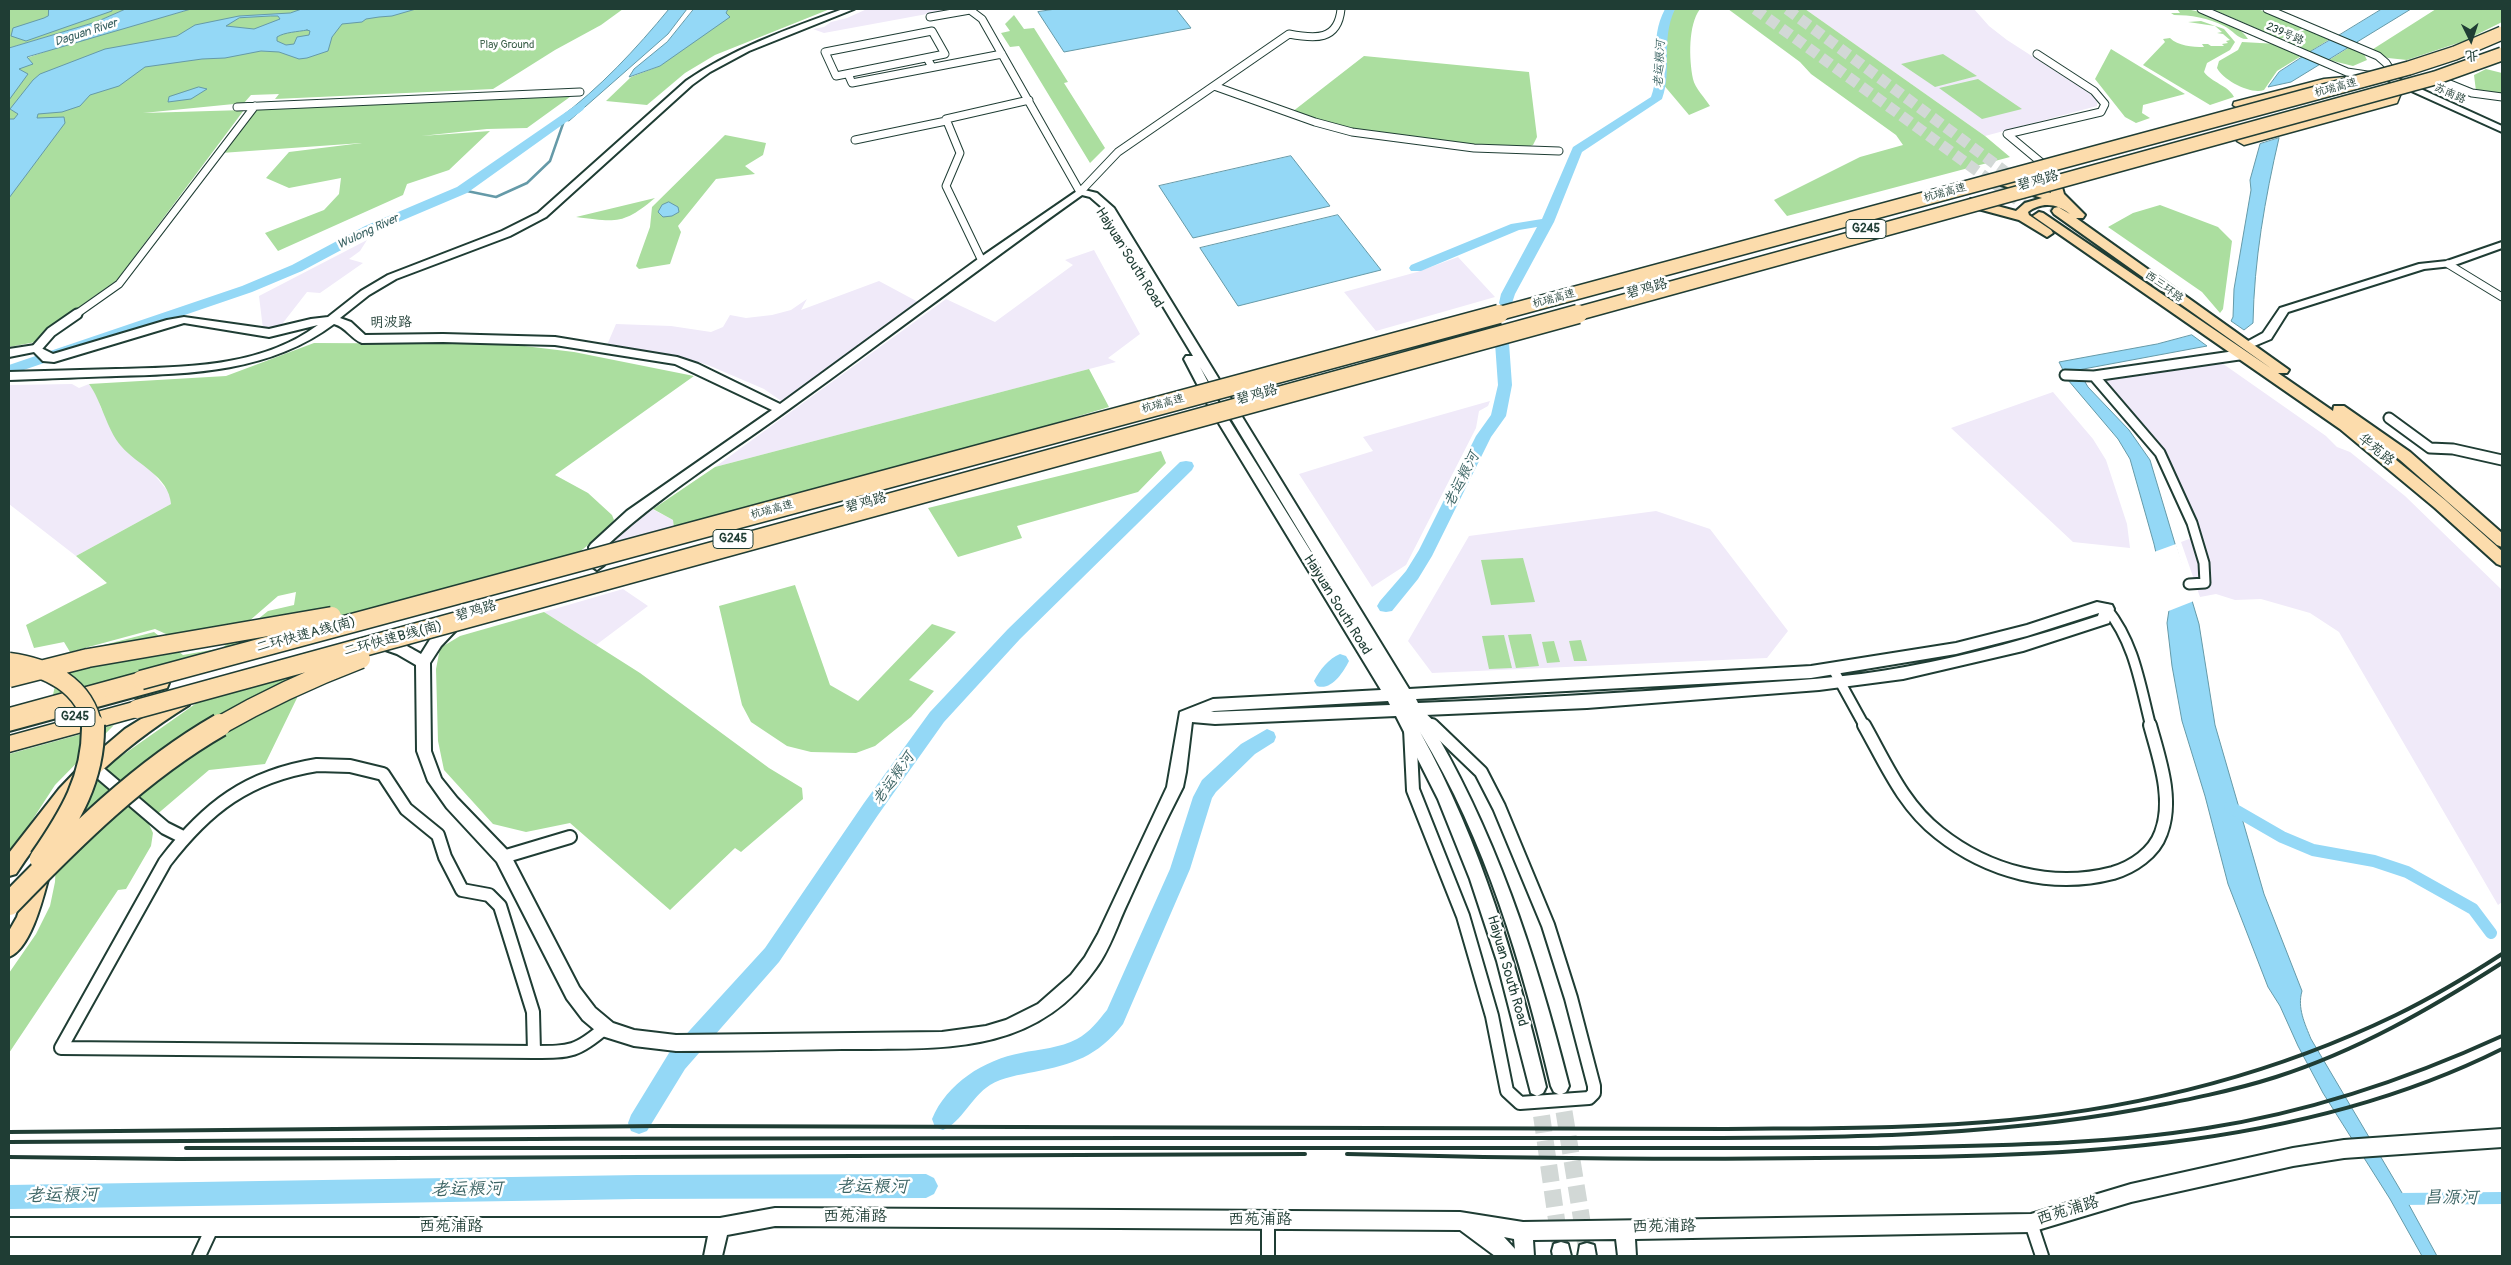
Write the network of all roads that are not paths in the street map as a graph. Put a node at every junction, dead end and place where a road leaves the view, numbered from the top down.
1 (850, 9) edge
2 (1341, 9) edge
3 (2201, 9) edge
4 (2267, 9) edge
5 (930, 17) dead end
6 (2502, 33) edge
7 (2502, 39) edge
8 (2502, 48) edge
9 (1002, 54) junction
10 (2037, 54) dead end
11 (2502, 54) edge
12 (927, 58) junction
13 (932, 67) junction
14 (848, 74) junction
15 (2435, 78) junction
16 (2397, 80) junction
17 (1214, 86) junction
18 (580, 92) dead end
19 (2502, 98) edge
20 (1029, 100) junction
21 (238, 106) dead end
22 (255, 106) junction
23 (946, 121) junction
24 (2502, 127) edge
25 (855, 140) dead end
26 (1559, 150) dead end
27 (2051, 174) junction
28 (2011, 186) junction
29 (1080, 192) junction
30 (1964, 202) junction
31 (2062, 208) junction
32 (2023, 216) junction
33 (2039, 216) tunnel mouth
34 (2502, 245) edge
35 (1817, 248) junction
36 (982, 261) junction
37 (2448, 264) junction
38 (2502, 296) edge
39 (1521, 308) junction
40 (333, 320) junction
41 (2245, 348) junction
42 (42, 352) junction
43 (9, 353) edge
44 (2271, 362) joint
45 (2065, 375) dead end
46 (2089, 375) junction
47 (9, 376) edge
48 (1219, 401) junction
49 (781, 409) junction
50 (2389, 418) dead end
51 (2502, 460) edge
52 (805, 526) junction
53 (2502, 541) edge
54 (600, 560) junction
55 (2502, 560) edge
56 (2189, 584) dead end
57 (2107, 610) joint
58 (463, 615) junction
59 (372, 640) junction
60 (9, 662) edge
61 (423, 662) junction
62 (239, 669) junction
63 (1836, 675) junction
64 (9, 678) edge
65 (1398, 694) junction
66 (1407, 709) junction
67 (9, 716) edge
68 (1185, 716) junction
69 (9, 724) edge
70 (1410, 726) junction
71 (9, 736) edge
72 (9, 744) edge
73 (88, 769) junction
74 (183, 837) junction
75 (570, 837) dead end
76 (503, 857) junction
77 (9, 868) edge
78 (9, 902) edge
79 (9, 948) edge
80 (606, 1027) junction
81 (534, 1052) junction
82 (1560, 1086) tunnel mouth
83 (1537, 1087) tunnel mouth
84 (2502, 1138) edge
85 (1268, 1220) junction
86 (1460, 1221) junction
87 (2030, 1223) junction
88 (9, 1227) edge
89 (720, 1227) junction
90 (212, 1228) junction
91 (1624, 1228) junction
92 (1523, 1231) junction
93 (199, 1256) edge
94 (713, 1256) edge
95 (1268, 1256) edge
96 (1508, 1256) edge
97 (1525, 1256) edge
98 (1627, 1256) edge
99 (2042, 1256) edge

1 - 40 street
2 - 17 street
3 - 16 street, 239号路
4 - 16 street
5 - 9 street
6 - 39 highway, 杭瑞高速, bridge
7 - 16 highway, 碧鸡路 / G245
8 - 16 highway, 碧鸡路 / G245
9 - 13 street
9 - 20 street
10 - 27 street
11 - 15 highway, 杭瑞高速, bridge
12 - 13 street
12 - 14 street
12 - 14 street
13 - 14 street
15 - 19 street
15 - 35 highway, 杭瑞高速, bridge
16 - 24 street, 苏南路
16 - 27 highway, 碧鸡路 / G245
16 - 35 highway, bridge
16 - 39 highway, bridge
17 - 26 street
17 - 29 street
18 - 22 street
20 - 23 street
20 - 29 street
21 - 22 street
22 - 42 street
23 - 25 street
23 - 36 street
27 - 28 highway, 碧鸡路 / G245
27 - 31 main road
28 - 30 highway, 碧鸡路 / G245
28 - 31 main road
28 - 32 main road
28 - 48 highway, 碧鸡路 / G245
29 - 36 street
29 - 48 street, Haiyuan South Road
30 - 32 main road
30 - 48 highway, 碧鸡路 / G245
31 - 32 main road
31 - 41 main road, 西三环路
32 - 41 main road
33 - 41 main road, 西三环路
34 - 37 street
35 - 52 highway, 杭瑞高速, bridge
36 - 49 street
37 - 38 street
37 - 41 street
39 - 54 highway, 杭瑞高速, bridge
40 - 42 street
40 - 47 street
40 - 49 street, 明波路
41 - 44 main road, 西三环路
41 - 46 street
41 - 55 main road, 华苑路
42 - 43 street
44 - 53 main road, 华苑路
45 - 46 street
46 - 56 street
48 - 54 highway, 碧鸡路 / G245
48 - 58 highway, 碧鸡路 / G245
48 - 65 street, Haiyuan South Road
49 - 54 street
50 - 51 street
52 - 72 highway, 二环快速B线(南), bridge
52 - 78 highway, bridge
54 - 62 highway, 碧鸡路 / G245
54 - 64 highway, bridge
54 - 67 highway, 二环快速A线(南), bridge
57 - 63 street
57 - 63 street
58 - 59 highway, 碧鸡路 / G245
58 - 61 street
59 - 61 street
59 - 62 highway, 碧鸡路 / G245
60 - 78 highway, bridge
61 - 76 street
62 - 69 main road, 碧鸡路 / G245
62 - 71 main road, 碧鸡路 / G245
62 - 73 main road
63 - 65 street
63 - 66 street
65 - 66 street, Haiyuan South Road
65 - 68 street
66 - 68 street
66 - 70 street, Haiyuan South Road
66 - 70 street
66 - 82 street, Haiyuan South Road
68 - 80 street
70 - 83 street, Haiyuan South Road
73 - 74 street
73 - 77 main road
73 - 79 main road
74 - 81 street
74 - 81 street
75 - 76 street
76 - 80 street
80 - 81 street
84 - 87 street, 西苑浦路
85 - 86 street, 西苑浦路
85 - 89 street, 西苑浦路
85 - 95 street
86 - 92 street, 西苑浦路
86 - 96 street
87 - 91 street, 西苑浦路
87 - 99 street
88 - 90 street, 西苑浦路
89 - 90 street, 西苑浦路
89 - 94 street
90 - 93 street
91 - 92 street, 西苑浦路
91 - 98 street
92 - 97 street

